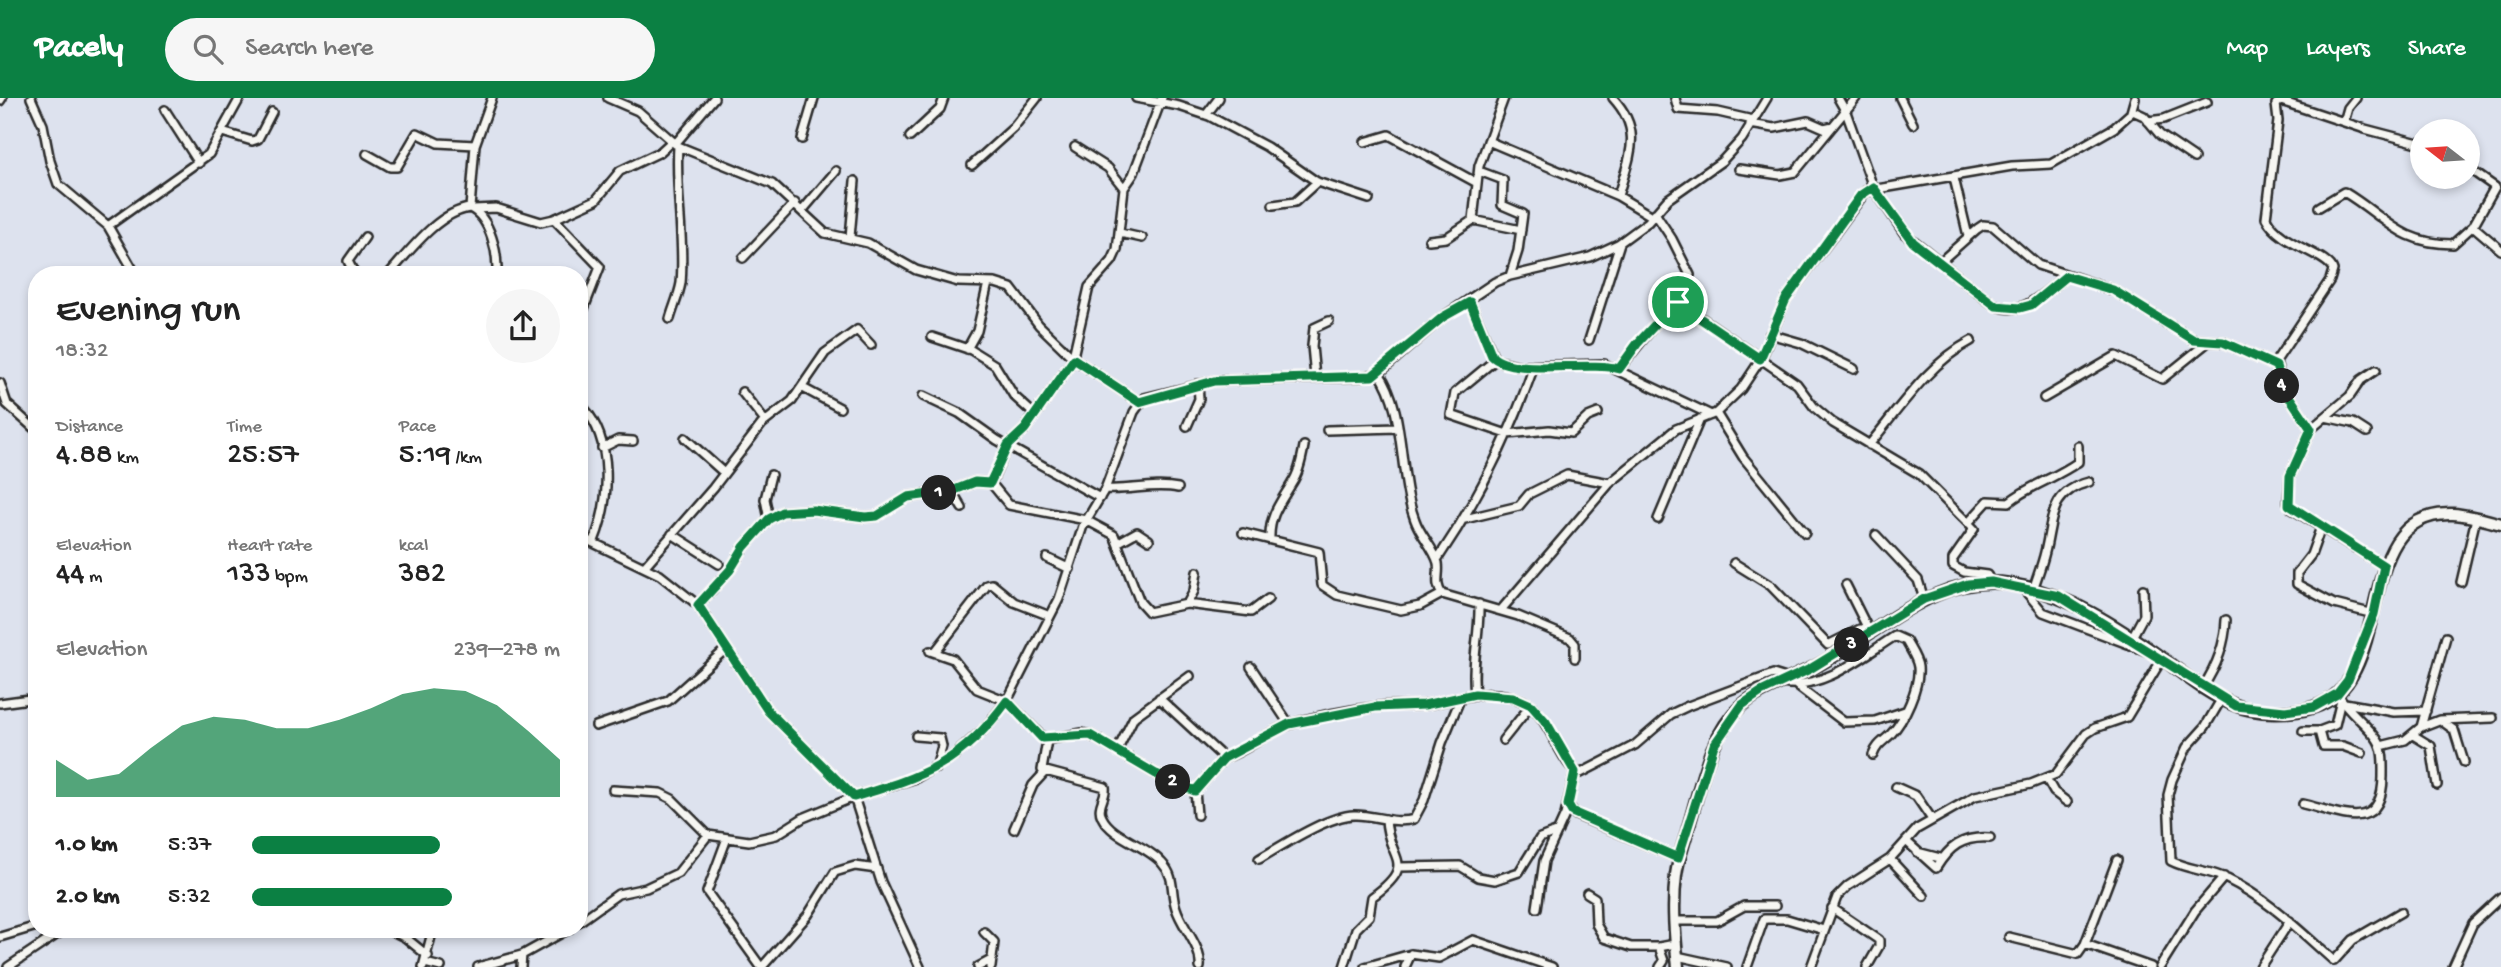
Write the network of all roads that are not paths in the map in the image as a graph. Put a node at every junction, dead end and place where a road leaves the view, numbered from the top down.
1 (31, 98) edge
2 (240, 98) edge
3 (480, 98) edge
4 (608, 98) edge
5 (714, 98) edge
6 (814, 98) edge
7 (944, 98) edge
8 (1037, 98) edge
9 (1136, 98) edge
10 (1219, 98) edge
11 (1503, 98) edge
12 (1614, 98) edge
13 (1675, 98) edge
14 (1767, 98) edge
15 (1838, 98) edge
16 (1856, 98) edge
17 (1900, 98) edge
18 (2136, 98) edge
19 (2356, 98) edge
20 (1162, 100) edge
21 (490, 102) edge
22 (2207, 102) dead end
23 (165, 110) dead end
24 (272, 112) dead end
25 (1846, 112) junction
26 (2131, 112) junction
27 (1206, 115) junction
28 (2148, 121) junction
29 (1752, 122) junction
30 (2344, 122) junction
31 (1913, 124) dead end
32 (1833, 126) junction
33 (222, 132) junction
34 (910, 137) dead end
35 (802, 139) dead end
36 (1488, 141) junction
37 (2410, 141) edge
38 (1365, 142) dead end
39 (675, 144) junction
40 (475, 145) junction
41 (1075, 147) dead end
42 (367, 154) dead end
43 (2194, 158) dead end
44 (199, 163) junction
45 (972, 166) dead end
46 (1739, 169) dead end
47 (836, 171) dead end
48 (1479, 171) junction
49 (2480, 176) edge
50 (1954, 178) junction
51 (855, 181) dead end
52 (1317, 182) junction
53 (1477, 183) junction
54 (1873, 187) junction
55 (1124, 188) junction
56 (1618, 196) junction
57 (1368, 199) dead end
58 (795, 203) junction
59 (1273, 205) dead end
60 (2319, 207) dead end
61 (472, 208) junction
62 (802, 211) junction
63 (1654, 215) junction
64 (554, 219) junction
65 (1473, 220) junction
66 (108, 226) junction
67 (2473, 226) junction
68 (1521, 230) junction
69 (1120, 233) junction
70 (1968, 236) junction
71 (365, 237) dead end
72 (850, 237) junction
73 (1142, 238) dead end
74 (1430, 240) dead end
75 (1620, 242) junction
76 (2501, 250) edge
77 (743, 258) dead end
78 (1940, 262) junction
79 (131, 266) edge
80 (350, 266) edge
81 (397, 266) edge
82 (496, 266) edge
83 (1510, 276) junction
84 (2066, 276) junction
85 (988, 282) junction
86 (588, 297) edge
87 (1470, 302) junction
88 (1678, 302) junction
89 (670, 319) dead end
90 (1329, 321) dead end
91 (1770, 334) junction
92 (932, 337) dead end
93 (1589, 340) dead end
94 (1971, 341) dead end
95 (2208, 342) junction
96 (871, 345) dead end
97 (967, 349) junction
98 (1074, 359) junction
99 (1760, 359) junction
100 (1495, 360) junction
101 (2276, 366) junction
102 (1533, 369) dead end
103 (1619, 369) junction
104 (1854, 369) dead end
105 (2376, 370) dead end
106 (1379, 373) junction
107 (1315, 377) junction
108 (0, 383) edge
109 (1198, 384) junction
110 (803, 388) junction
111 (742, 392) dead end
112 (923, 396) dead end
113 (2044, 398) dead end
114 (1139, 402) junction
115 (840, 408) dead end
116 (1598, 413) dead end
117 (588, 414) edge
118 (1714, 414) junction
119 (1035, 415) junction
120 (2325, 417) junction
121 (1700, 419) junction
122 (765, 421) junction
123 (28, 423) edge
124 (1187, 426) dead end
125 (1398, 428) junction
126 (2311, 429) junction
127 (1327, 430) dead end
128 (2367, 432) dead end
129 (1507, 433) junction
130 (685, 438) dead end
131 (633, 441) dead end
132 (1008, 445) junction
133 (1869, 445) junction
134 (1304, 446) dead end
135 (2078, 446) dead end
136 (602, 448) junction
137 (723, 472) junction
138 (771, 475) dead end
139 (2089, 482) dead end
140 (990, 483) junction
141 (1610, 483) junction
142 (1178, 488) dead end
143 (1105, 489) junction
144 (952, 491) junction
145 (1100, 498) junction
146 (962, 508) dead end
147 (2476, 518) junction
148 (769, 519) junction
149 (1465, 519) junction
150 (1658, 519) dead end
151 (1086, 520) junction
152 (1969, 522) junction
153 (2501, 524) edge
154 (2321, 527) junction
155 (1243, 533) dead end
156 (1805, 533) dead end
157 (672, 534) junction
158 (1876, 535) dead end
159 (588, 539) edge
160 (1270, 539) junction
161 (1149, 540) dead end
162 (594, 541) junction
163 (1119, 542) junction
164 (1047, 558) dead end
165 (1437, 560) junction
166 (1734, 563) dead end
167 (719, 564) dead end
168 (2384, 566) junction
169 (644, 567) junction
170 (1070, 569) junction
171 (1197, 572) dead end
172 (1991, 582) junction
173 (2461, 582) dead end
174 (1846, 585) dead end
175 (2028, 588) junction
176 (2143, 589) dead end
177 (1442, 594) junction
178 (1268, 599) dead end
179 (1924, 599) junction
180 (1187, 604) junction
181 (1479, 604) junction
182 (698, 605) junction
183 (1501, 611) junction
184 (2374, 614) junction
185 (1050, 615) junction
186 (2226, 620) dead end
187 (1872, 628) junction
188 (2446, 637) dead end
189 (2131, 639) junction
190 (726, 649) junction
191 (2159, 657) junction
192 (1575, 658) dead end
193 (1251, 667) dead end
194 (1190, 676) dead end
195 (1789, 683) junction
196 (2203, 687) junction
197 (1475, 694) junction
198 (1461, 697) junction
199 (1159, 698) junction
200 (2222, 698) junction
201 (28, 699) edge
202 (2341, 699) junction
203 (1007, 701) junction
204 (0, 703) edge
205 (1531, 705) junction
206 (1905, 711) junction
207 (2426, 711) junction
208 (2493, 718) dead end
209 (2439, 720) junction
210 (1289, 724) junction
211 (596, 726) dead end
212 (2421, 727) junction
213 (2303, 731) dead end
214 (2319, 731) junction
215 (2413, 735) junction
216 (916, 736) dead end
217 (1047, 740) junction
218 (1503, 740) dead end
219 (2381, 746) junction
220 (1118, 749) junction
221 (2362, 754) dead end
222 (1873, 755) dead end
223 (1224, 758) junction
224 (2464, 762) dead end
225 (936, 768) junction
226 (1045, 772) junction
227 (1575, 772) junction
228 (2046, 778) junction
229 (2437, 785) dead end
230 (1896, 787) dead end
231 (613, 790) dead end
232 (1195, 791) junction
233 (854, 797) junction
234 (2067, 803) dead end
235 (2303, 804) dead end
236 (1568, 805) junction
237 (1196, 816) dead end
238 (1931, 818) junction
239 (1386, 819) junction
240 (1013, 829) dead end
241 (1558, 831) junction
242 (708, 835) junction
243 (727, 838) junction
244 (1990, 838) dead end
245 (1906, 841) junction
246 (1678, 858) junction
247 (1259, 859) dead end
248 (1890, 859) junction
249 (2117, 860) dead end
250 (1399, 867) junction
251 (877, 869) junction
252 (2224, 877) junction
253 (1587, 893) dead end
254 (1924, 896) dead end
255 (2501, 897) edge
256 (1774, 906) dead end
257 (1537, 908) dead end
258 (1832, 908) junction
259 (2401, 912) dead end
260 (588, 916) edge
261 (1675, 921) junction
262 (2290, 921) junction
263 (28, 929) edge
264 (1824, 930) junction
265 (984, 932) dead end
266 (0, 937) edge
267 (2010, 937) dead end
268 (52, 938) edge
269 (406, 938) edge
270 (431, 938) edge
271 (553, 938) edge
272 (2085, 944) junction
273 (1659, 947) junction
274 (1411, 954) junction
275 (1676, 954) edge
276 (522, 955) junction
277 (425, 962) edge
278 (991, 964) edge
279 (1663, 965) edge
280 (8, 967) edge
281 (441, 967) edge
282 (478, 967) edge
283 (521, 967) edge
284 (762, 967) edge
285 (920, 967) edge
286 (978, 967) edge
287 (1200, 967) edge
288 (1345, 967) edge
289 (1365, 967) edge
290 (1405, 967) edge
291 (1552, 967) edge
292 (1727, 967) edge
293 (1747, 967) edge
294 (1811, 967) edge
295 (1867, 967) edge
296 (2151, 967) edge
297 (2160, 967) edge
298 (2260, 967) edge
299 (2454, 967) edge

1 - 66 street
2 - 33 street
3 - 21 street
4 - 39 street
5 - 39 street
6 - 35 street
7 - 34 street
8 - 45 street
9 - 20 street
10 - 27 street
11 - 36 street
12 - 56 street
13 - 29 street
14 - 29 street
15 - 16 street
15 - 25 street
16 - 25 street
17 - 31 street
18 - 26 street
19 - 30 street
20 - 27 street
20 - 55 street
21 - 40 street
22 - 28 street
23 - 44 street
24 - 33 street
25 - 32 street
25 - 54 street
26 - 28 street
26 - 50 street
27 - 52 street
28 - 43 street
29 - 32 street
29 - 63 street
30 - 37 street
30 - 101 street
32 - 46 street
33 - 44 street
36 - 48 street
36 - 56 street
38 - 53 street
39 - 58 street
39 - 64 street
39 - 89 street
40 - 42 street
40 - 61 street
41 - 55 street
44 - 66 street
47 - 62 street
48 - 53 street
48 - 68 street
49 - 67 street
50 - 54 street
50 - 70 street
51 - 72 street
52 - 57 street
52 - 59 street
53 - 65 street
54 - 78 street
54 - 91 street
55 - 69 street
56 - 63 street
58 - 62 street
58 - 77 street
60 - 67 street
61 - 64 street
61 - 81 street
61 - 82 street
62 - 72 street
63 - 75 street
63 - 88 street
64 - 86 street
65 - 68 street
65 - 74 street
66 - 79 street
67 - 76 street
68 - 83 street
69 - 73 street
69 - 98 street
70 - 78 street
70 - 84 street
71 - 80 street
72 - 85 street
75 - 83 street
75 - 93 street
78 - 84 street
83 - 87 street
84 - 95 street
85 - 97 street
85 - 98 street
87 - 100 street
87 - 106 street
88 - 99 street
88 - 103 street
90 - 107 street
91 - 99 street
91 - 104 street
92 - 97 street
94 - 133 street
95 - 101 street
95 - 113 street
96 - 110 street
97 - 119 street
98 - 114 street
98 - 119 street
99 - 118 street
99 - 133 street
100 - 103 street
100 - 129 street
101 - 126 street
102 - 129 street
103 - 118 street
105 - 120 street
106 - 107 street
106 - 125 street
107 - 109 street
108 - 123 street
109 - 114 street
109 - 124 street
110 - 115 street
110 - 122 street
111 - 122 street
112 - 132 street
114 - 143 street
116 - 129 street
117 - 136 street
118 - 121 street
118 - 156 street
119 - 132 street
120 - 126 street
120 - 128 street
121 - 141 street
121 - 150 street
122 - 137 street
125 - 127 street
125 - 165 street
126 - 154 street
129 - 149 street
130 - 137 street
131 - 136 street
132 - 140 street
132 - 145 street
133 - 152 street
134 - 160 street
135 - 152 street
136 - 162 street
137 - 157 street
138 - 148 street
139 - 175 street
140 - 144 street
140 - 151 street
141 - 149 street
141 - 183 street
142 - 143 street
143 - 145 street
144 - 146 street
144 - 148 street
145 - 151 street
147 - 153 street
147 - 168 street
147 - 173 street
148 - 182 street
149 - 165 street
151 - 163 street
151 - 170 street
152 - 172 street
154 - 168 street
154 - 184 street
155 - 160 street
157 - 167 street
157 - 169 street
158 - 179 street
159 - 162 street
160 - 177 street
161 - 163 street
162 - 169 street
163 - 180 street
164 - 170 street
165 - 177 street
166 - 187 street
168 - 184 street
169 - 182 street
170 - 185 street
171 - 180 street
172 - 175 street
172 - 179 street
174 - 187 street
175 - 189 street
175 - 191 street
176 - 189 street
177 - 181 street
178 - 180 street
179 - 187 street
181 - 183 street
181 - 197 street
182 - 190 street
183 - 192 street
184 - 202 street
185 - 203 street
185 - 203 street
186 - 196 street
187 - 195 street
188 - 207 street
189 - 191 street
190 - 211 street
190 - 233 street
191 - 196 street
191 - 228 street
193 - 210 street
194 - 199 street
195 - 206 street
195 - 206 street
195 - 227 street
195 - 246 street
196 - 200 street
197 - 198 street
197 - 205 street
198 - 210 street
198 - 239 street
199 - 220 street
199 - 223 street
200 - 202 street
200 - 252 street
201 - 204 street
202 - 207 street
202 - 214 street
202 - 219 street
203 - 217 street
203 - 225 street
205 - 218 street
205 - 227 street
206 - 222 street
207 - 212 street
208 - 209 street
209 - 212 street
209 - 224 street
210 - 223 street
212 - 215 street
213 - 214 street
214 - 221 street
215 - 219 street
215 - 229 street
216 - 225 street
217 - 220 street
217 - 226 street
219 - 235 street
220 - 232 street
223 - 232 street
225 - 233 street
226 - 240 street
226 - 287 street
227 - 236 street
228 - 234 street
228 - 238 street
230 - 238 street
231 - 242 street
232 - 237 street
233 - 243 street
233 - 251 street
236 - 241 street
236 - 246 street
238 - 245 street
239 - 247 street
239 - 250 street
241 - 250 street
241 - 257 street
242 - 243 street
242 - 260 street
243 - 284 street
244 - 245 street
245 - 248 street
246 - 261 street
248 - 254 street
248 - 258 street
249 - 272 street
250 - 288 street
251 - 284 street
251 - 285 street
252 - 262 street
252 - 297 street
253 - 273 street
255 - 299 street
256 - 261 street
258 - 264 street
258 - 295 street
259 - 262 street
261 - 275 street
262 - 298 street
263 - 266 street
264 - 293 street
264 - 294 street
265 - 278 street
267 - 272 street
268 - 280 street
269 - 277 street
270 - 277 street
271 - 276 street
272 - 296 street
273 - 275 street
273 - 279 street
274 - 289 street
274 - 290 street
274 - 291 street
275 - 279 street
275 - 292 street
276 - 282 street
276 - 283 street
277 - 281 street
278 - 286 street

